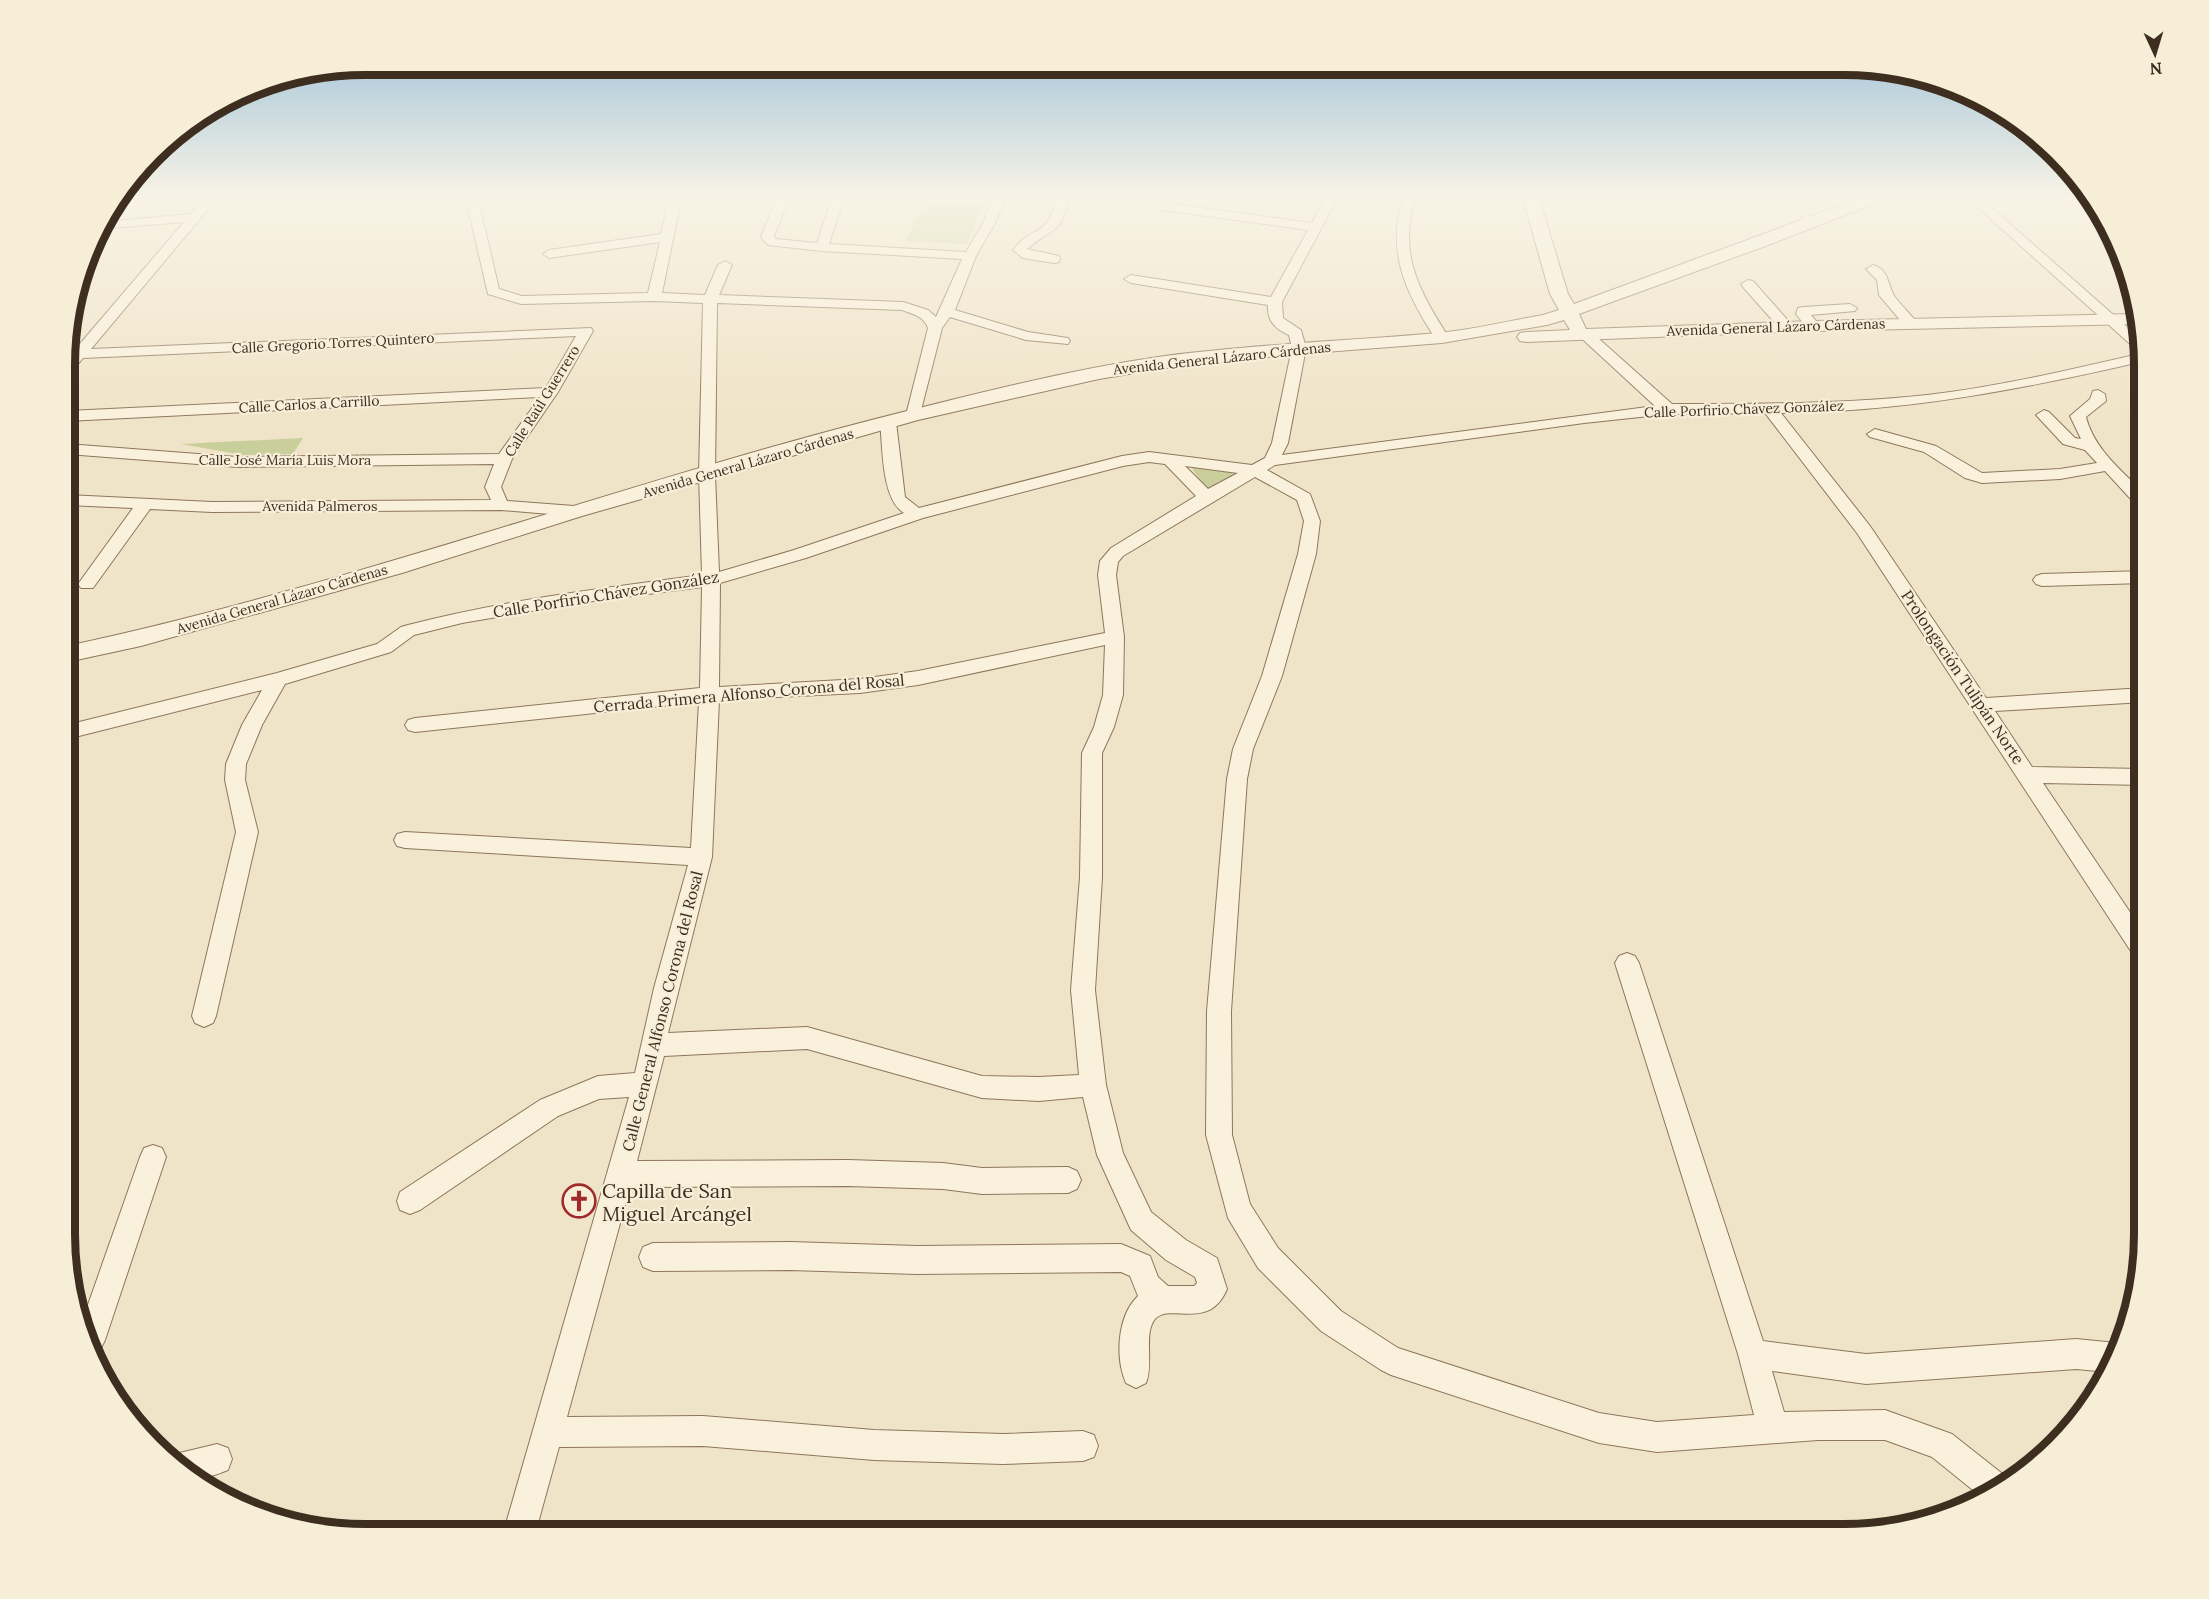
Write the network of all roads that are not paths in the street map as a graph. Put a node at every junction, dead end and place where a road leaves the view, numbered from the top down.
1 (1873, 269) dead end
2 (150, 270) edge
3 (487, 270) edge
4 (659, 270) edge
5 (723, 270) edge
6 (964, 270) edge
7 (1292, 270) edge
8 (1408, 270) edge
9 (1552, 270) edge
10 (1686, 270) edge
11 (2054, 270) edge
12 (1131, 279) dead end
13 (1748, 284) dead end
14 (654, 297) junction
15 (710, 300) junction
16 (1275, 302) junction
17 (1850, 308) dead end
18 (947, 312) junction
19 (1569, 313) junction
20 (2130, 318) edge
21 (2110, 319) junction
22 (1910, 323) junction
23 (1813, 326) junction
24 (1786, 327) junction
25 (935, 328) junction
26 (586, 331) joint
27 (1584, 333) junction
28 (1443, 338) junction
29 (2133, 339) edge
30 (1062, 341) dead end
31 (1299, 348) junction
32 (79, 354) junction
33 (75, 358) edge
34 (2134, 359) edge
35 (551, 392) junction
36 (2098, 394) dead end
37 (1668, 408) junction
38 (1771, 410) junction
39 (914, 415) junction
40 (2044, 415) dead end
41 (75, 416) edge
42 (888, 422) junction
43 (1875, 434) dead end
44 (2091, 447) junction
45 (75, 450) edge
46 (504, 459) junction
47 (1169, 459) junction
48 (1263, 465) junction
49 (2109, 466) junction
50 (707, 475) junction
51 (2134, 492) edge
52 (1206, 497) junction
53 (75, 500) edge
54 (145, 504) junction
55 (501, 505) junction
56 (574, 511) junction
57 (916, 513) junction
58 (2134, 577) edge
59 (710, 580) junction
60 (2042, 580) dead end
61 (87, 584) dead end
62 (1115, 637) junction
63 (75, 652) edge
64 (278, 679) junction
65 (709, 693) junction
66 (2134, 696) edge
67 (1981, 705) junction
68 (415, 725) dead end
69 (75, 730) edge
70 (2028, 775) junction
71 (2134, 777) edge
72 (405, 840) dead end
73 (701, 857) junction
74 (2134, 937) edge
75 (1627, 963) dead end
76 (204, 1016) dead end
77 (655, 1045) junction
78 (645, 1084) junction
79 (1093, 1085) junction
80 (153, 1157) dead end
81 (620, 1174) junction
82 (1068, 1180) dead end
83 (410, 1201) dead end
84 (653, 1257) dead end
85 (1162, 1300) junction
86 (92, 1333) edge
87 (1753, 1354) junction
88 (2106, 1357) edge
89 (1136, 1373) dead end
90 (1773, 1429) junction
91 (549, 1432) junction
92 (1083, 1446) dead end
93 (217, 1459) dead end
94 (189, 1465) edge
95 (1990, 1484) edge
96 (522, 1524) edge

1 - 22 street
2 - 32 street
3 - 14 street
4 - 14 street
5 - 15 street
6 - 18 street
7 - 16 street
8 - 28 street
9 - 19 street
10 - 19 street, Avenida General Lázaro Cárdenas
11 - 21 street
12 - 16 street
13 - 24 street
14 - 15 street
15 - 25 street
15 - 50 street, Calle General Alfonso Corona del Rosal
16 - 31 street
17 - 23 street
18 - 25 street
18 - 30 street
19 - 27 street
19 - 28 street, Avenida General Lázaro Cárdenas
20 - 21 street, Avenida General Lázaro Cárdenas
21 - 22 street, Avenida General Lázaro Cárdenas
21 - 29 street
22 - 23 street, Avenida General Lázaro Cárdenas
23 - 24 street, Avenida General Lázaro Cárdenas
24 - 27 street, Avenida General Lázaro Cárdenas
25 - 39 street
26 - 32 street, Calle Gregorio Torres Quintero
26 - 35 street, Calle Raúl Guerrero
27 - 28 street, Avenida General Lázaro Cárdenas
27 - 37 street
28 - 31 street, Avenida General Lázaro Cárdenas
31 - 39 street, Avenida General Lázaro Cárdenas
31 - 48 street
32 - 33 street
34 - 38 street, Calle Porfirio Chávez González
35 - 41 street, Calle Carlos a Carrillo
35 - 46 street, Calle Raúl Guerrero
36 - 44 street
37 - 38 street, Calle Porfirio Chávez González
37 - 48 street, Calle Porfirio Chávez González
38 - 67 street, Prolongación Tulipán Norte
39 - 42 street, Avenida General Lázaro Cárdenas
40 - 44 street
42 - 50 street, Avenida General Lázaro Cárdenas
42 - 57 street
43 - 49 street
44 - 49 street
45 - 46 street, Calle José María Luis Mora
46 - 55 street, Calle Raúl Guerrero
47 - 48 street, Calle Porfirio Chávez González
47 - 52 street
47 - 57 street, Calle Porfirio Chávez González
48 - 52 street
48 - 90 street
49 - 51 street
50 - 56 street, Avenida General Lázaro Cárdenas
50 - 59 street, Calle General Alfonso Corona del Rosal
52 - 62 street
53 - 54 street, Avenida Palmeros
54 - 55 street, Avenida Palmeros
54 - 61 street
55 - 56 street, Avenida Palmeros
56 - 63 street, Avenida General Lázaro Cárdenas
57 - 59 street, Calle Porfirio Chávez González
58 - 60 street
59 - 64 street, Calle Porfirio Chávez González
59 - 65 street, Calle General Alfonso Corona del Rosal
62 - 65 street, Cerrada Primera Alfonso Corona del Rosal
62 - 79 street
64 - 69 street, Calle Porfirio Chávez González
64 - 76 street
65 - 68 street, Cerrada Primera Alfonso Corona del Rosal
65 - 73 street, Calle General Alfonso Corona del Rosal
66 - 67 street
67 - 70 street, Prolongación Tulipán Norte
70 - 71 street
70 - 74 street, Prolongación Tulipán Norte
72 - 73 street
73 - 77 street, Calle General Alfonso Corona del Rosal
75 - 87 street
77 - 78 street, Calle General Alfonso Corona del Rosal
77 - 79 street
78 - 81 street, Calle General Alfonso Corona del Rosal
78 - 83 street
79 - 85 street
80 - 86 street
81 - 82 street
81 - 91 street, Calle General Alfonso Corona del Rosal
84 - 85 street
85 - 89 street
87 - 88 street
87 - 90 street
90 - 95 street
91 - 92 street
91 - 96 street, Calle General Alfonso Corona del Rosal
93 - 94 street

